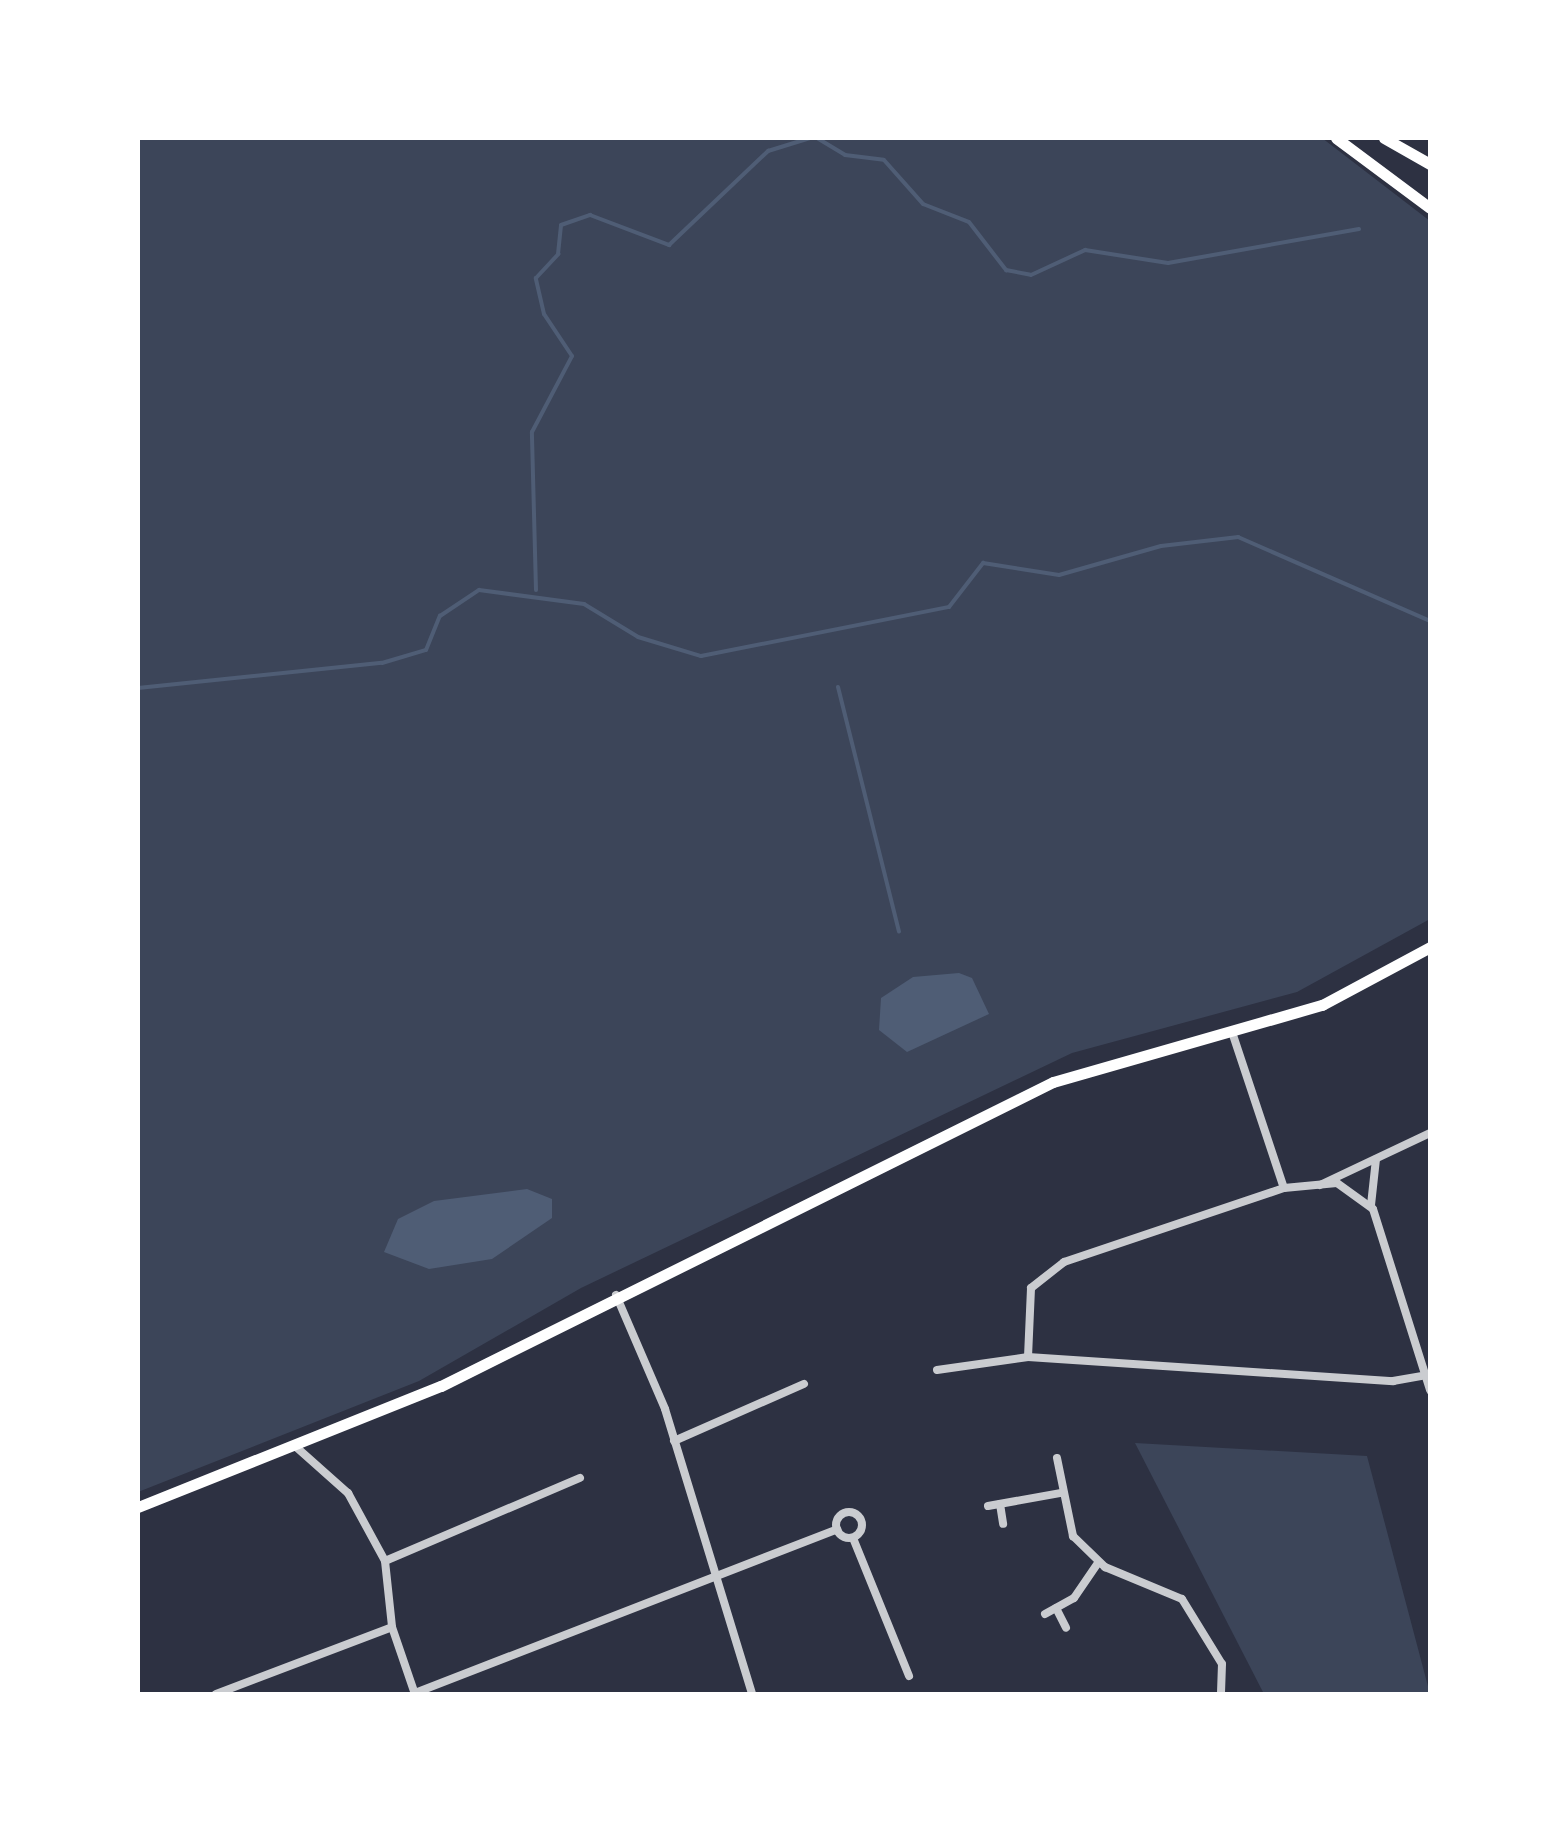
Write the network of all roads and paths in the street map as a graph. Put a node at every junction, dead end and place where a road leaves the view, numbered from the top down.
1 (1336, 138) edge
2 (1384, 138) edge
3 (1430, 164) edge
4 (1430, 208) edge
5 (1430, 946) edge
6 (1232, 1032) junction
7 (1430, 1133) edge
8 (1376, 1159) junction
9 (1320, 1185) junction
10 (1284, 1188) junction
11 (1371, 1205) junction
12 (616, 1296) junction
13 (1028, 1357) junction
14 (937, 1370) dead end
15 (1426, 1375) junction
16 (804, 1384) dead end
17 (1430, 1390) edge
18 (674, 1441) junction
19 (296, 1446) junction
20 (1056, 1458) dead end
21 (580, 1478) dead end
22 (1060, 1494) junction
23 (1000, 1504) junction
24 (988, 1506) dead end
25 (138, 1507) edge
26 (1002, 1524) dead end
27 (837, 1529) junction
28 (853, 1538) junction
29 (384, 1561) junction
30 (1098, 1562) junction
31 (716, 1576) junction
32 (1056, 1608) junction
33 (1045, 1614) dead end
34 (392, 1627) junction
35 (1066, 1628) dead end
36 (909, 1676) dead end
37 (216, 1694) edge
38 (415, 1694) edge
39 (752, 1694) edge
40 (1221, 1694) edge

1 - 4 highway
2 - 3 highway
5 - 6 highway
6 - 10 street
6 - 12 highway
7 - 8 street
8 - 9 street
8 - 11 street
9 - 10 street
9 - 11 street
10 - 13 street
11 - 15 street
12 - 18 street
12 - 19 highway
13 - 14 street
13 - 15 street
15 - 17 street
16 - 18 street
18 - 31 street
19 - 25 highway
19 - 29 street
20 - 22 street
21 - 29 street
22 - 23 street
22 - 30 street
23 - 24 street
23 - 26 street
27 - 28 street
27 - 28 street
27 - 31 street
28 - 36 street
29 - 34 street
30 - 32 street
30 - 40 street
31 - 38 street
31 - 39 street
32 - 33 street
32 - 35 street
34 - 37 street
34 - 38 street

